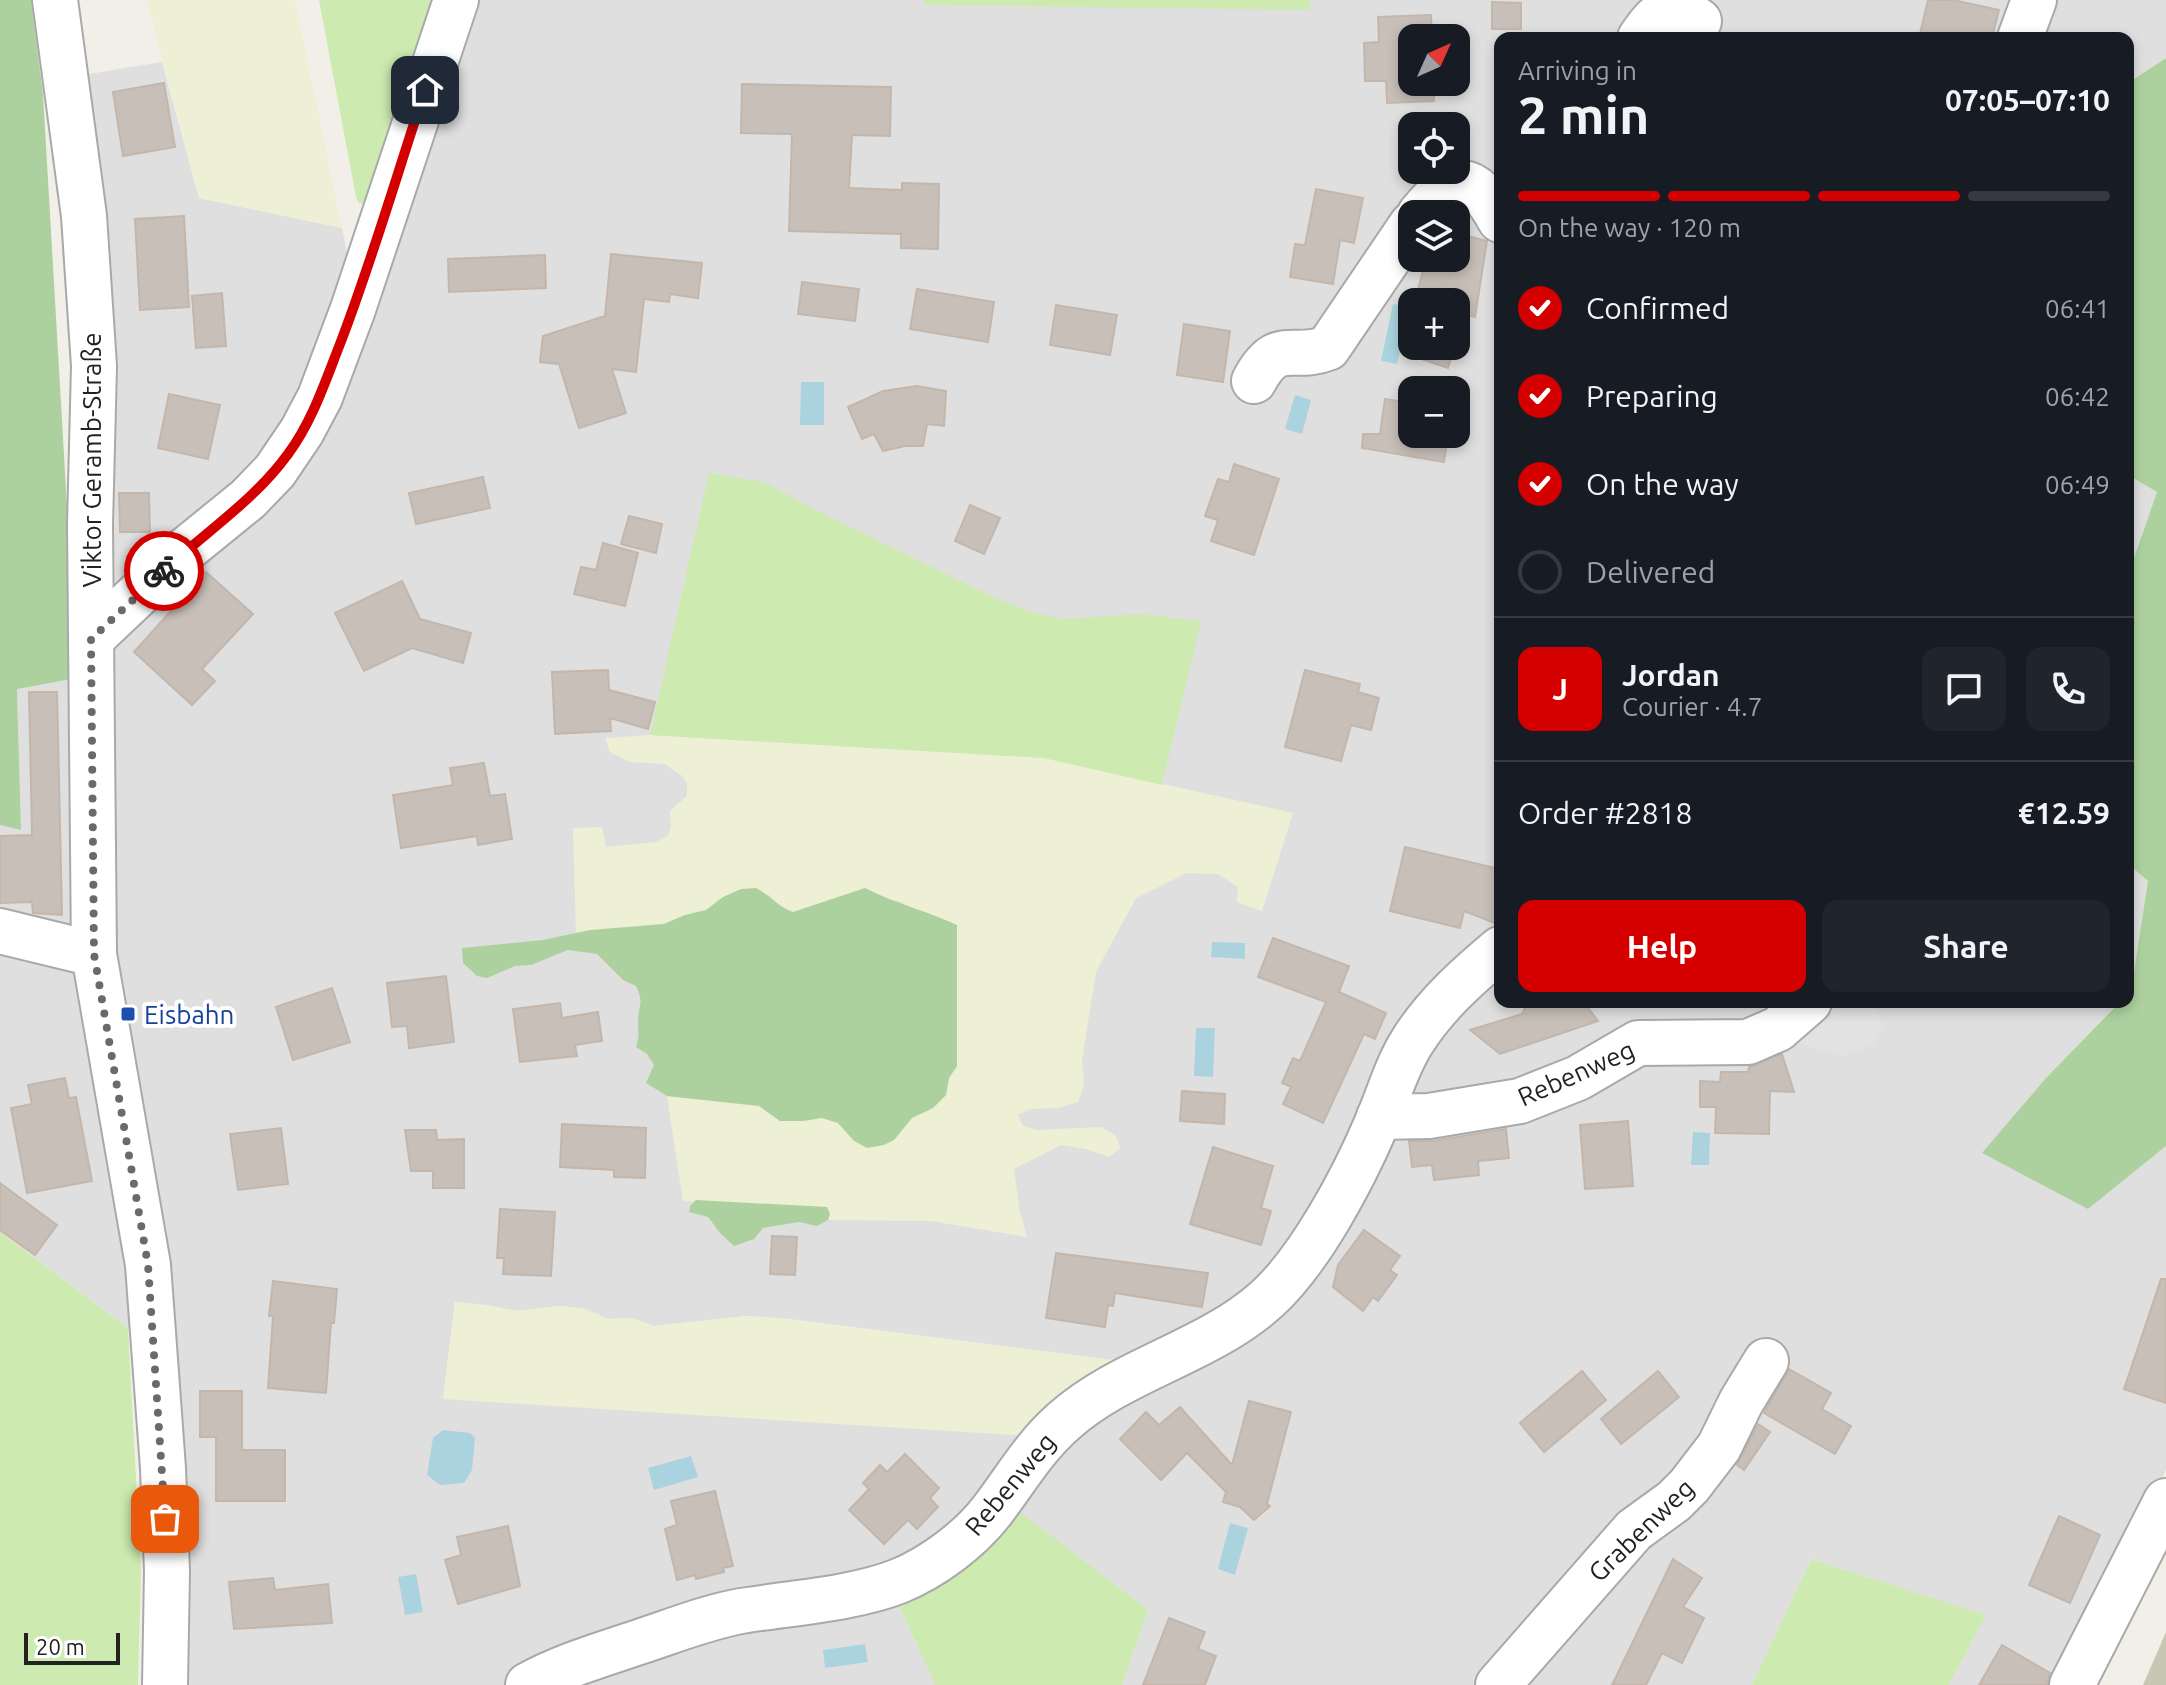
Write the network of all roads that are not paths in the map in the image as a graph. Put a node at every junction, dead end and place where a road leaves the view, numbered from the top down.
1 (55, 0) edge
2 (456, 0) edge
3 (2034, 0) edge
4 (1700, 20) edge
5 (1644, 32) edge
6 (2022, 32) edge
7 (1433, 200) edge
8 (1494, 209) edge
9 (1398, 245) edge
10 (1254, 381) dead end
11 (91, 639) junction
12 (0, 931) edge
13 (94, 954) junction
14 (1494, 954) edge
15 (1802, 1008) edge
16 (1379, 1117) junction
17 (1766, 1361) dead end
18 (2166, 1501) edge
19 (165, 1685) edge
20 (528, 1685) edge
21 (1498, 1685) edge
22 (2072, 1685) edge

1 - 11 street, Viktor Geramb-Straße
2 - 11 street
3 - 6 street
4 - 5 street
7 - 8 street
9 - 10 street
11 - 13 street, Viktor Geramb-Straße
12 - 13 street
13 - 19 street, Viktor Geramb-Straße
14 - 16 street, Rebenweg
15 - 16 street, Rebenweg
16 - 20 street, Rebenweg
17 - 21 street, Grabenweg
18 - 22 street

